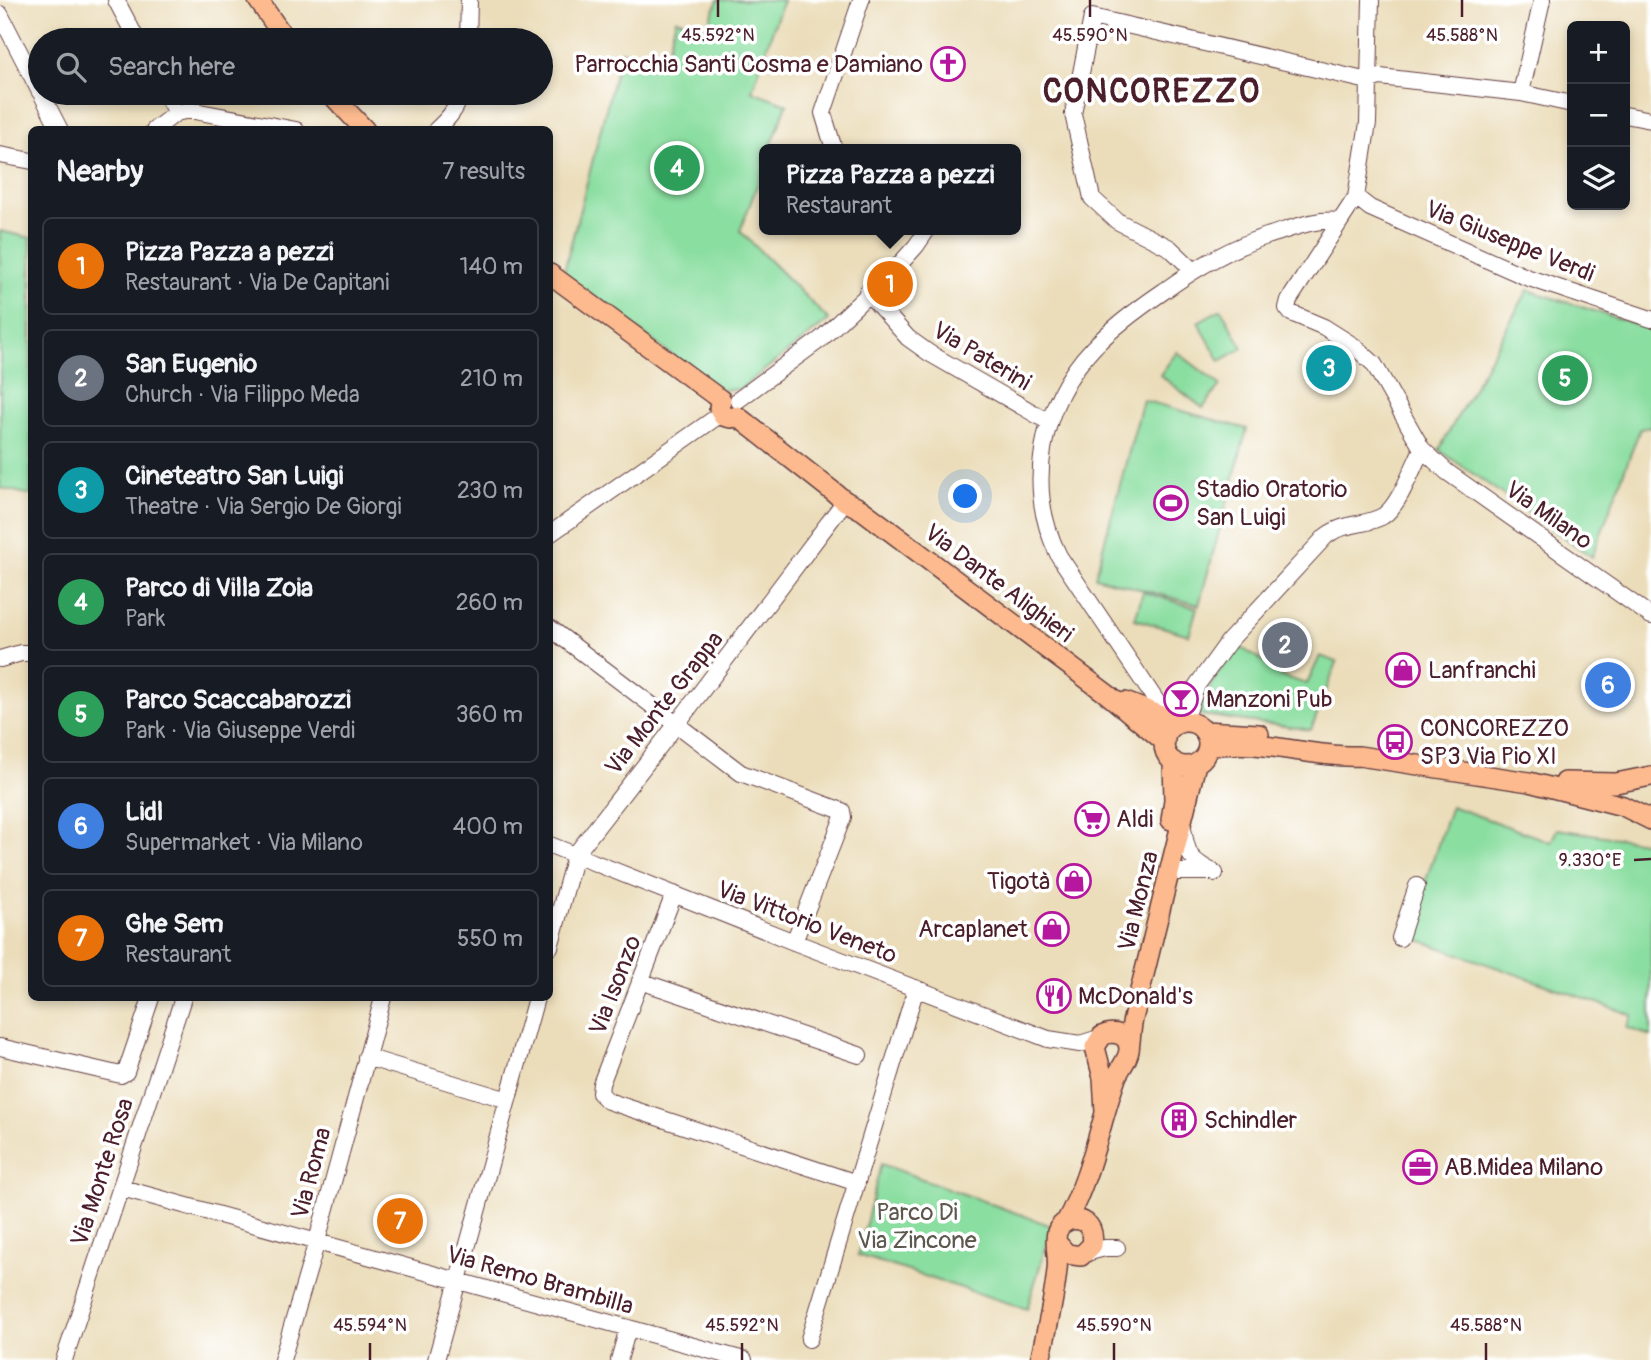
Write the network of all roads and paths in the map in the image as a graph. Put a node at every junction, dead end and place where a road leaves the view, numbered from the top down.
1 (116, 0) edge
2 (258, 0) edge
3 (469, 0) edge
4 (861, 0) edge
5 (1371, 0) edge
6 (1542, 0) edge
7 (0, 14) edge
8 (131, 28) edge
9 (278, 28) edge
10 (468, 28) edge
11 (28, 69) edge
12 (1368, 81) junction
13 (1521, 93) junction
14 (1567, 103) edge
15 (47, 105) edge
16 (172, 105) edge
17 (341, 105) edge
18 (457, 105) edge
19 (176, 113) junction
20 (1630, 116) edge
21 (1650, 120) edge
22 (58, 126) edge
23 (159, 126) edge
24 (276, 126) edge
25 (361, 126) edge
26 (440, 126) edge
27 (832, 144) edge
28 (0, 155) edge
29 (28, 160) edge
30 (1356, 197) junction
31 (1339, 221) junction
32 (923, 235) edge
33 (1194, 270) junction
34 (553, 276) edge
35 (867, 292) junction
36 (1651, 319) edge
37 (732, 408) junction
38 (1049, 422) junction
39 (1422, 449) junction
40 (853, 506) junction
41 (553, 532) edge
42 (1651, 616) edge
43 (553, 630) edge
44 (28, 653) edge
45 (0, 659) edge
46 (1107, 694) junction
47 (1179, 717) junction
48 (676, 725) junction
49 (1206, 739) junction
50 (1165, 742) junction
51 (1173, 761) junction
52 (1196, 764) junction
53 (1649, 776) edge
54 (1529, 782) junction
55 (1648, 818) edge
56 (1182, 823) junction
57 (553, 846) edge
58 (575, 855) junction
59 (1171, 872) junction
60 (1417, 886) dead end
61 (674, 894) junction
62 (553, 936) edge
63 (1400, 938) dead end
64 (794, 942) junction
65 (640, 981) junction
66 (916, 988) junction
67 (150, 1001) edge
68 (182, 1001) edge
69 (382, 1001) edge
70 (535, 1001) edge
71 (1105, 1035) junction
72 (1048, 1039) junction
73 (0, 1047) edge
74 (859, 1055) dead end
75 (366, 1057) junction
76 (1126, 1057) junction
77 (1098, 1060) junction
78 (508, 1100) junction
79 (1105, 1112) junction
80 (1089, 1172) junction
81 (857, 1184) junction
82 (122, 1188) junction
83 (1066, 1222) junction
84 (1091, 1228) junction
85 (317, 1241) junction
86 (1058, 1244) junction
87 (1083, 1254) junction
88 (458, 1280) junction
89 (1053, 1305) junction
90 (628, 1328) junction
91 (809, 1339) dead end
92 (64, 1360) edge
93 (282, 1360) edge
94 (436, 1360) edge
95 (619, 1360) edge
96 (744, 1360) edge
97 (1040, 1360) edge

1 - 8 street
2 - 9 main road
3 - 10 street
4 - 27 street
5 - 12 street
6 - 13 street
7 - 11 street
12 - 13 street
12 - 30 street
12 - 33 street
13 - 14 street
15 - 22 street
16 - 19 street
17 - 25 main road
18 - 26 street
19 - 23 street
19 - 24 street
20 - 21 street
28 - 29 street
30 - 31 street
30 - 36 street, Via Giuseppe Verdi
31 - 33 street
31 - 39 street, Via Milano
32 - 35 street
33 - 38 street
34 - 37 main road, Via Dante Alighieri
35 - 37 street
35 - 38 street, Via Paterini
37 - 40 main road, Via Dante Alighieri
37 - 41 street
38 - 47 street
39 - 42 street, Via Milano
39 - 47 street
40 - 46 main road, Via Dante Alighieri
40 - 48 street, Via Monte Grappa
43 - 48 street
44 - 45 street
46 - 47 main road, Via Dante Alighieri
46 - 50 main road, Via Dante Alighieri
47 - 49 main road
47 - 50 main road
48 - 58 street, Via Monte Grappa
48 - 64 street
49 - 52 main road
49 - 54 main road
50 - 51 main road
51 - 52 main road
51 - 71 main road, Via Monza
52 - 56 main road, Via Monza
53 - 54 main road
53 - 55 main road
54 - 55 main road
56 - 59 main road, Via Monza
56 - 59 street
57 - 58 street, Via Vittorio Veneto
58 - 61 street, Via Vittorio Veneto
58 - 62 street, Via Monte Grappa
59 - 76 main road, Via Monza
60 - 63 street
61 - 64 street, Via Vittorio Veneto
61 - 65 street, Via Isonzo
64 - 66 street, Via Vittorio Veneto
65 - 74 street
65 - 81 street, Via Isonzo
66 - 72 street, Via Vittorio Veneto
66 - 81 street
67 - 73 street
68 - 82 street, Via Monte Rosa
69 - 75 street, Via Roma
70 - 78 street
71 - 72 street, Via Vittorio Veneto
71 - 76 main road
71 - 77 main road
72 - 77 street, Via Vittorio Veneto
75 - 78 street
75 - 85 street, Via Roma
76 - 77 main road
76 - 79 main road, Via Monza
77 - 79 main road, Via Monza
78 - 88 street
79 - 80 main road, Via Monza
80 - 83 main road, Via Monza
80 - 84 main road, Via Monza
81 - 91 street
82 - 85 street, Via Remo Brambilla
82 - 92 street, Via Monte Rosa
83 - 84 main road
83 - 86 main road
84 - 87 main road
85 - 88 street, Via Remo Brambilla
85 - 93 street, Via Roma
86 - 87 main road
86 - 89 main road
87 - 89 main road
88 - 90 street, Via Remo Brambilla
88 - 94 street
89 - 97 main road
90 - 95 street
90 - 96 street, Via Remo Brambilla

